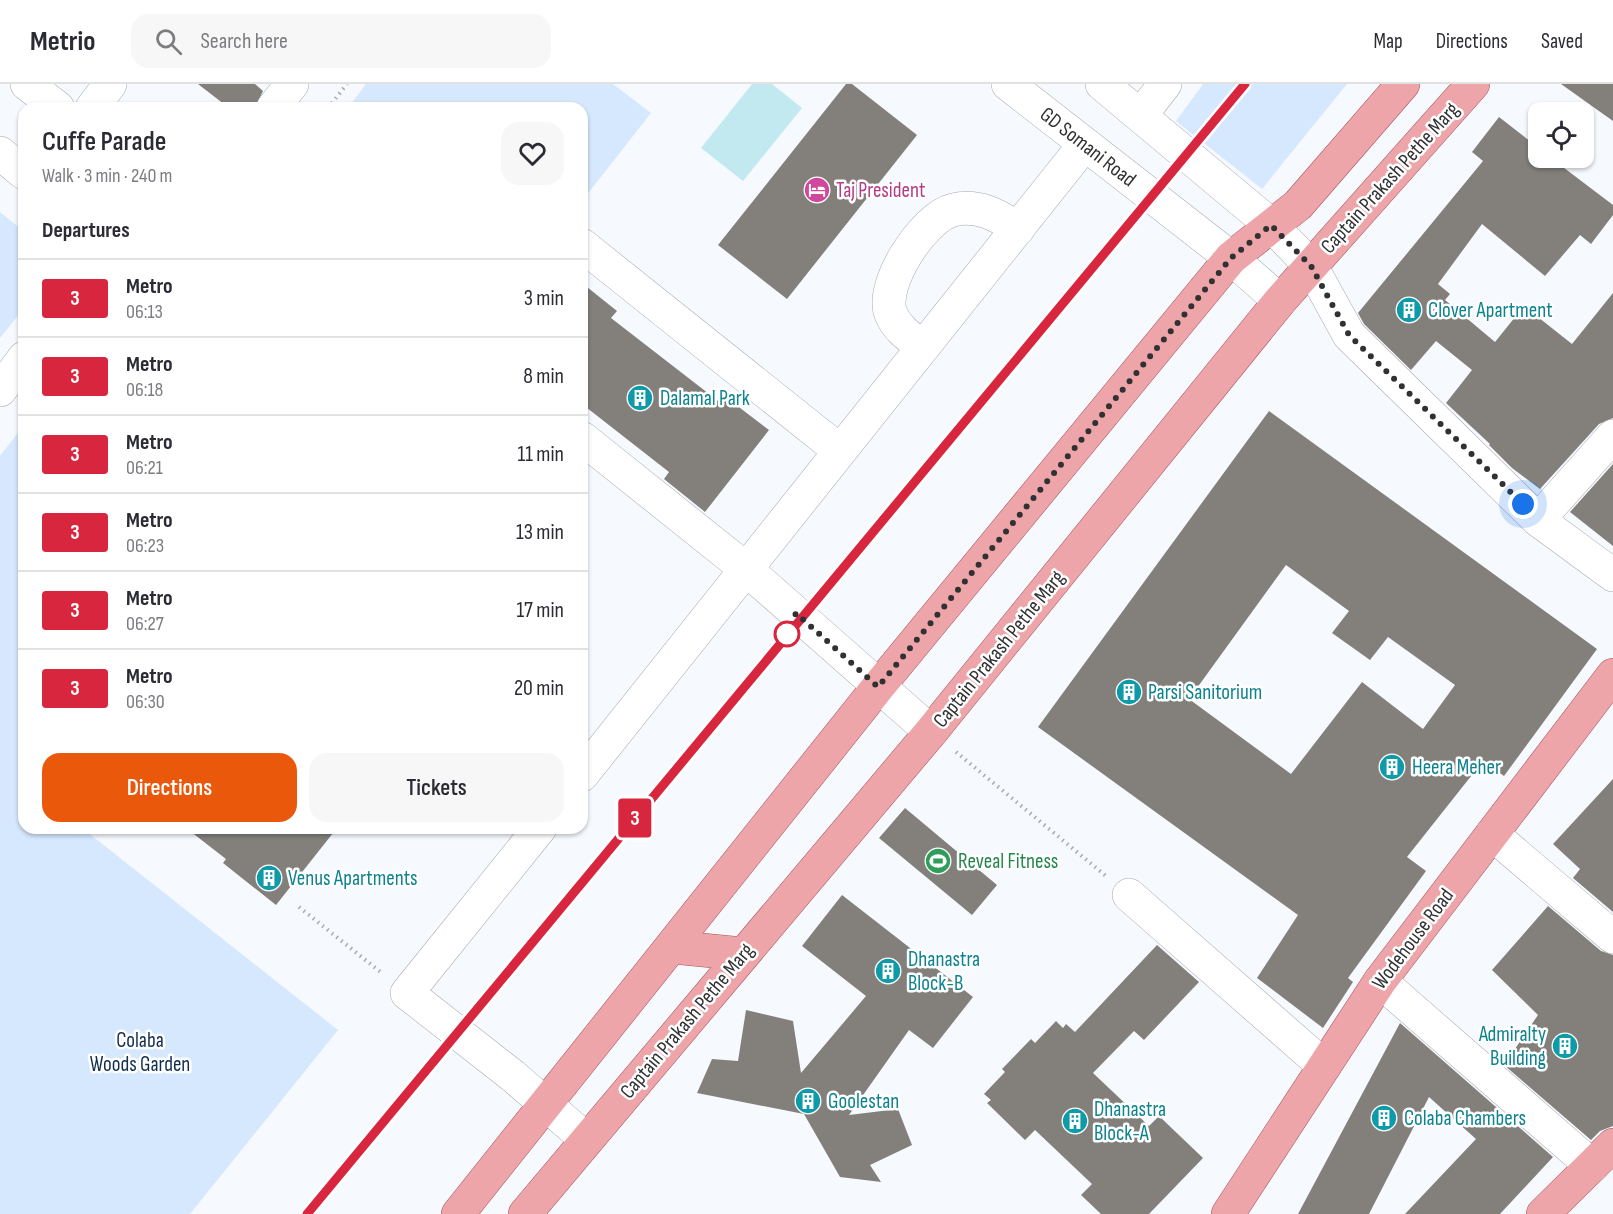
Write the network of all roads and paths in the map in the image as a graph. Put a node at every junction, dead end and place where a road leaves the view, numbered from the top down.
1 (27, 84) edge
2 (110, 84) edge
3 (292, 84) edge
4 (347, 84) edge
5 (1008, 84) edge
6 (1102, 84) edge
7 (1166, 84) edge
8 (1403, 84) edge
9 (1473, 84) edge
10 (50, 102) edge
11 (96, 102) edge
12 (278, 102) edge
13 (333, 102) edge
14 (1141, 115) junction
15 (1085, 144) junction
16 (0, 153) edge
17 (18, 168) edge
18 (1271, 225) junction
19 (1018, 228) junction
20 (588, 250) edge
21 (1231, 258) junction
22 (1311, 266) junction
23 (1280, 301) junction
24 (923, 347) junction
25 (18, 366) edge
26 (0, 390) edge
27 (1613, 436) edge
28 (588, 443) edge
29 (840, 451) junction
30 (1538, 520) junction
31 (746, 569) junction
32 (1613, 575) edge
33 (1613, 675) edge
34 (878, 687) junction
35 (931, 732) junction
36 (588, 767) edge
37 (535, 834) edge
38 (1492, 834) junction
39 (1129, 895) joint
40 (299, 907) dead end
41 (1613, 937) edge
42 (672, 947) junction
43 (743, 954) junction
44 (1380, 981) junction
45 (407, 993) junction
46 (1324, 1066) junction
47 (546, 1105) junction
48 (587, 1140) junction
49 (1602, 1156) edge
50 (458, 1214) edge
51 (525, 1214) edge
52 (1228, 1214) edge
53 (1543, 1214) edge

1 - 10 street
2 - 11 street
3 - 12 street
4 - 13 path
5 - 15 street, GD Somani Road
6 - 14 street
7 - 14 street
8 - 18 main road
9 - 22 main road, Captain Prakash Pethe Marg
14 - 18 street
15 - 19 street
15 - 21 street, GD Somani Road
16 - 17 street
18 - 21 main road
18 - 22 street
19 - 24 street
19 - 24 street
20 - 29 street
21 - 23 street, GD Somani Road
21 - 34 main road
22 - 23 main road, Captain Prakash Pethe Marg
22 - 30 street
23 - 35 main road, Captain Prakash Pethe Marg
24 - 29 street
25 - 26 street
27 - 30 street
28 - 31 street
29 - 31 street
30 - 32 street
31 - 34 street
31 - 36 street
33 - 38 main road, Wodehouse Road
34 - 35 street
34 - 42 main road
35 - 39 path
35 - 43 main road, Captain Prakash Pethe Marg
37 - 45 street
38 - 41 street
38 - 44 main road, Wodehouse Road
39 - 46 street
40 - 45 path
42 - 43 main road
42 - 47 main road
43 - 48 main road, Captain Prakash Pethe Marg
44 - 46 main road, Wodehouse Road
44 - 49 street
45 - 47 street
46 - 52 main road, Wodehouse Road
47 - 48 street
47 - 50 main road
48 - 51 main road, Captain Prakash Pethe Marg
49 - 53 main road

